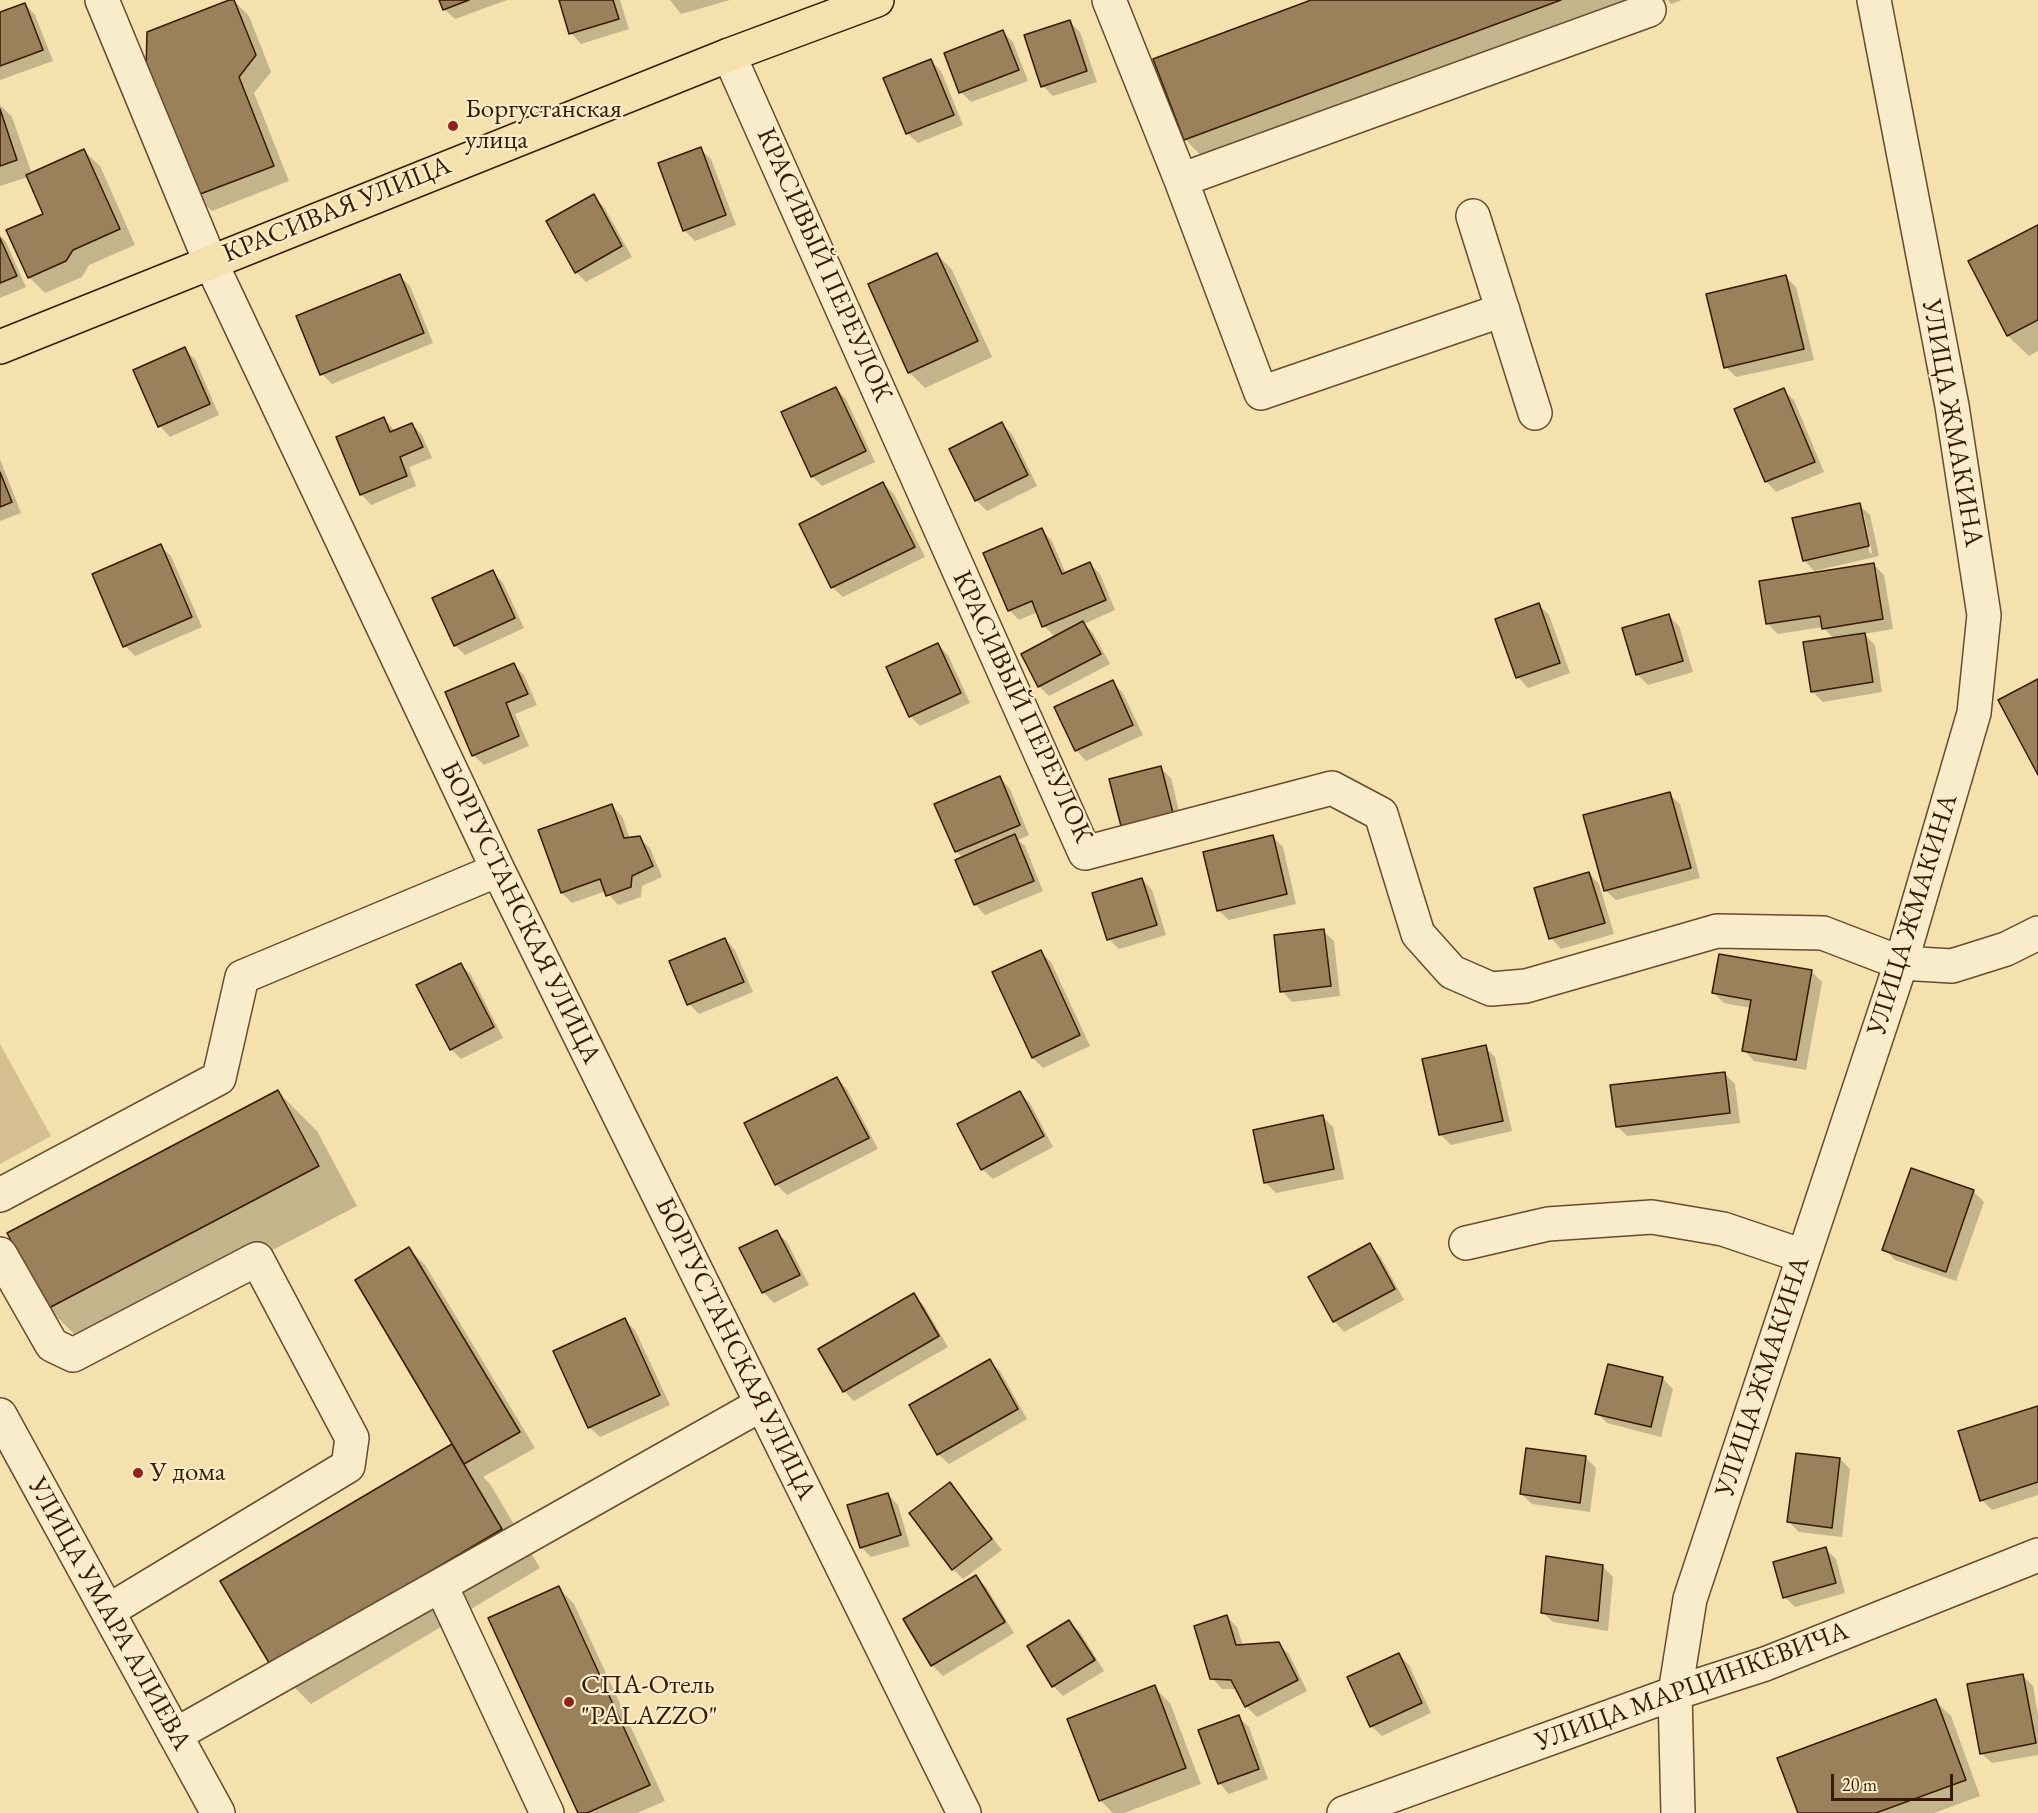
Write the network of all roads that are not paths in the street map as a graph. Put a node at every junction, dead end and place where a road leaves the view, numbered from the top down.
1 (102, 0) edge
2 (877, 0) edge
3 (1109, 0) edge
4 (1874, 0) edge
5 (1648, 10) dead end
6 (729, 55) junction
7 (1181, 180) junction
8 (1473, 216) dead end
9 (210, 261) junction
10 (1503, 310) junction
11 (0, 347) edge
12 (1535, 413) dead end
13 (498, 870) junction
14 (2038, 933) edge
15 (1901, 963) junction
16 (0, 1195) edge
17 (1466, 1243) dead end
18 (0, 1254) edge
19 (1803, 1256) junction
20 (762, 1404) junction
21 (0, 1416) edge
22 (2038, 1554) edge
23 (441, 1586) junction
24 (108, 1611) junction
25 (1675, 1693) junction
26 (175, 1735) junction
27 (218, 1813) edge
28 (547, 1813) edge
29 (964, 1813) edge
30 (1344, 1813) edge
31 (1678, 1813) edge

1 - 9 street, БОРГУСТАНСКАЯ УЛИЦА
2 - 6 main road, КРАСИВАЯ УЛИЦА
3 - 7 street
4 - 15 street, УЛИЦА ЖМАКИНА
5 - 7 street
6 - 9 main road, КРАСИВАЯ УЛИЦА
6 - 15 street, КРАСИВЫЙ ПЕРЕУЛОК
7 - 10 street
8 - 10 street
9 - 11 main road, КРАСИВАЯ УЛИЦА
9 - 13 street, БОРГУСТАНСКАЯ УЛИЦА
10 - 12 street
13 - 16 street
13 - 20 street, БОРГУСТАНСКАЯ УЛИЦА
14 - 15 street
15 - 19 street, УЛИЦА ЖМАКИНА
17 - 19 street
18 - 24 street
19 - 25 street, УЛИЦА ЖМАКИНА
20 - 23 street
20 - 29 street, БОРГУСТАНСКАЯ УЛИЦА
21 - 24 street, УЛИЦА УМАРА АЛИЕВА
22 - 25 street, УЛИЦА МАРЦИНКЕВИЧА
23 - 26 street
23 - 28 street
24 - 26 street, УЛИЦА УМАРА АЛИЕВА
25 - 30 street, УЛИЦА МАРЦИНКЕВИЧА
25 - 31 street, УЛИЦА ЖМАКИНА
26 - 27 street, УЛИЦА УМАРА АЛИЕВА

